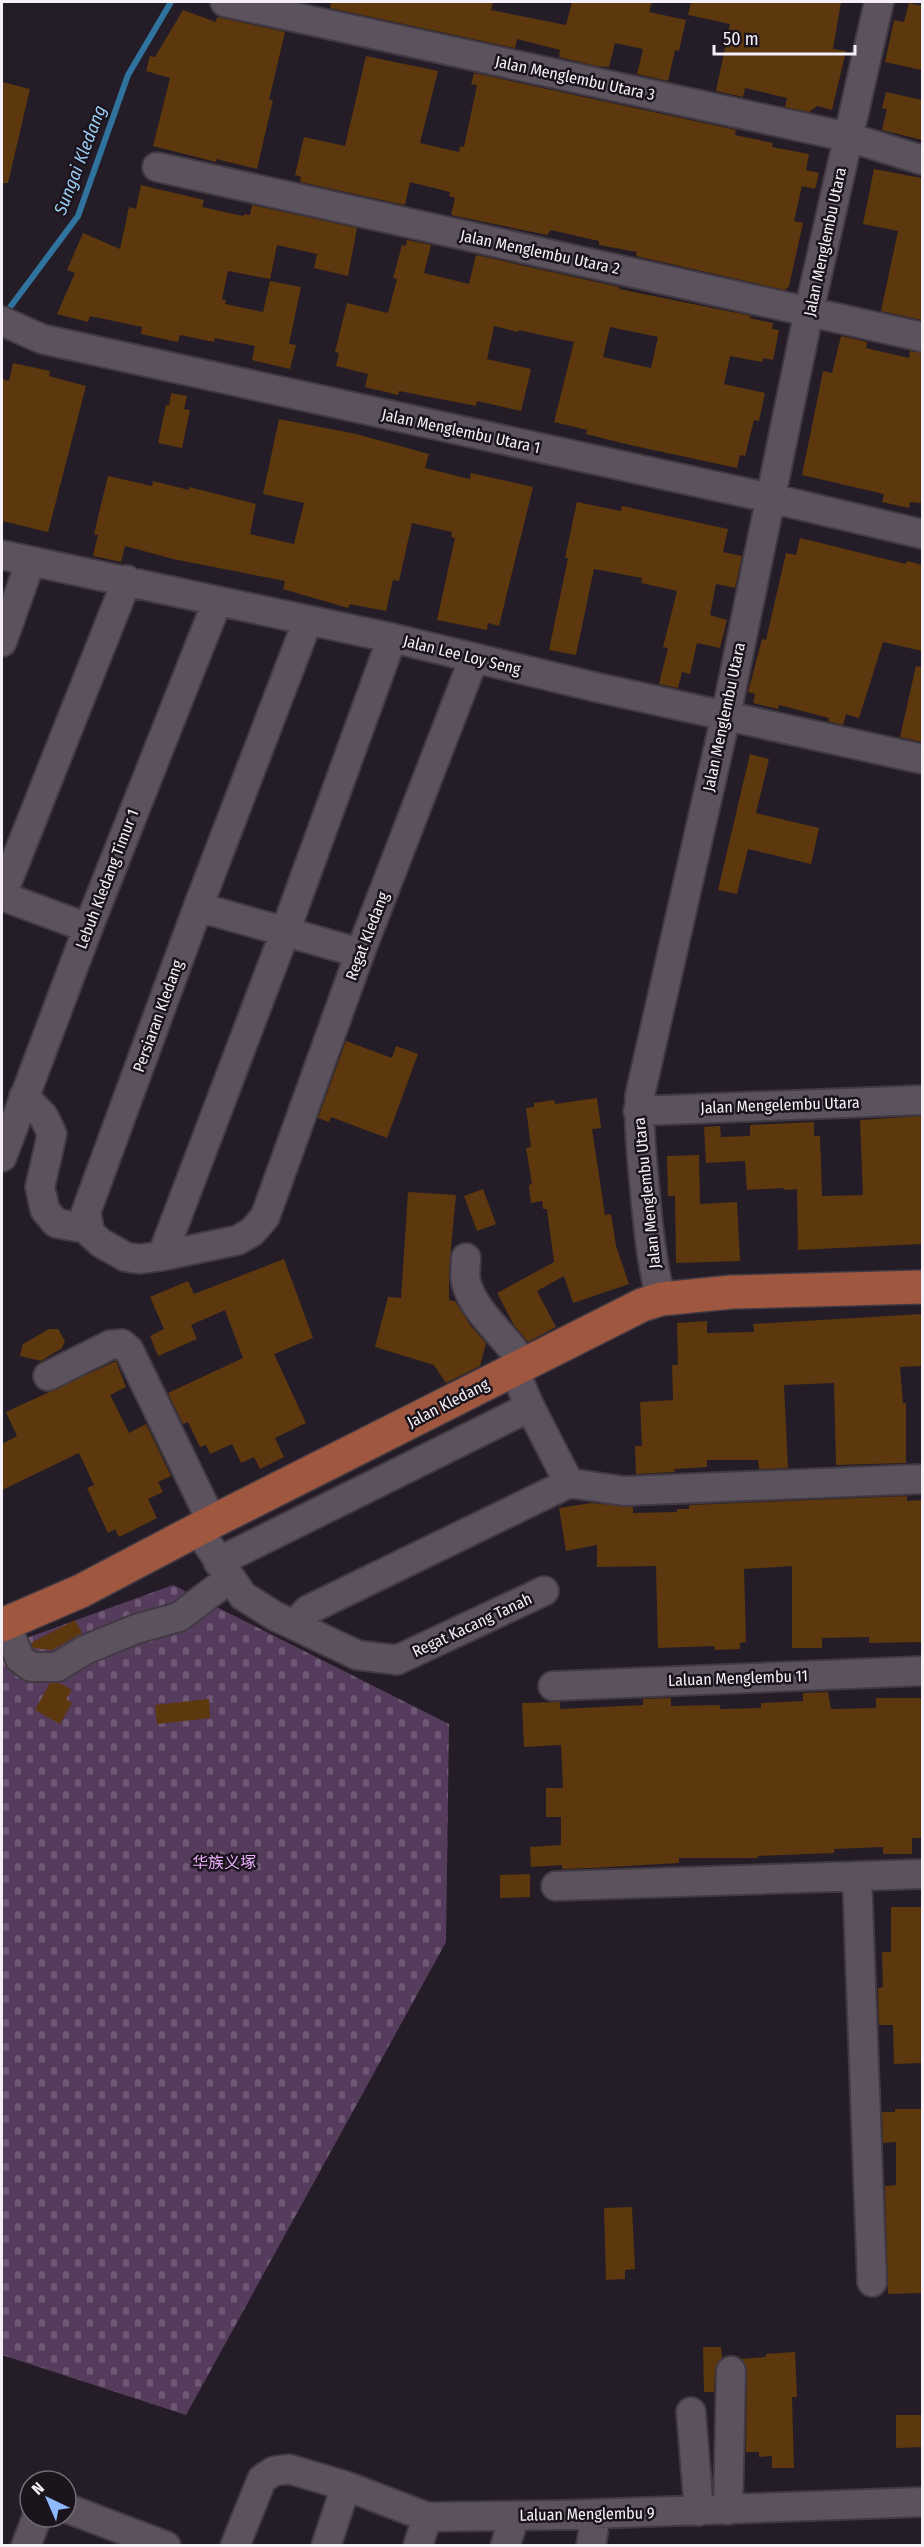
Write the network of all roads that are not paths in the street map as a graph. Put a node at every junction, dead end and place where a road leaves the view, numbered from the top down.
1 (225, 2) edge
2 (879, 2) edge
3 (848, 137) junction
4 (922, 160) edge
5 (157, 167) dead end
6 (809, 311) junction
7 (8, 325) edge
8 (922, 337) edge
9 (770, 498) junction
10 (922, 534) edge
11 (2, 555) edge
12 (30, 562) junction
13 (127, 580) junction
14 (217, 602) junction
15 (308, 620) junction
16 (392, 638) junction
17 (2, 642) edge
18 (474, 658) junction
19 (726, 715) junction
20 (922, 759) edge
21 (2, 896) edge
22 (198, 908) junction
23 (88, 928) junction
24 (285, 932) junction
25 (360, 953) junction
26 (24, 1096) junction
27 (922, 1100) edge
28 (638, 1111) junction
29 (2, 1155) edge
30 (87, 1224) junction
31 (162, 1256) junction
32 (466, 1258) dead end
33 (922, 1287) edge
34 (661, 1299) junction
35 (519, 1368) junction
36 (48, 1376) dead end
37 (530, 1407) junction
38 (922, 1479) edge
39 (569, 1483) junction
40 (205, 1526) junction
41 (224, 1570) junction
42 (544, 1591) dead end
43 (3, 1624) edge
44 (295, 1624) junction
45 (922, 1671) edge
46 (553, 1686) dead end
47 (922, 1874) edge
48 (856, 1876) junction
49 (556, 1886) dead end
50 (872, 2282) dead end
51 (731, 2371) dead end
52 (691, 2412) dead end
53 (346, 2486) junction
54 (922, 2502) edge
55 (728, 2510) junction
56 (699, 2511) junction
57 (78, 2514) edge
58 (596, 2514) junction
59 (515, 2516) junction
60 (428, 2517) junction
61 (32, 2529) edge
62 (131, 2539) edge
63 (26, 2546) edge
64 (166, 2546) edge
65 (235, 2546) edge
66 (326, 2546) edge
67 (418, 2546) edge
68 (506, 2546) edge
69 (591, 2546) edge

1 - 3 street, Jalan Menglembu Utara 3
2 - 3 street, Jalan Menglembu Utara
3 - 4 street, Jalan Menglembu Utara 3
3 - 6 street, Jalan Menglembu Utara
5 - 6 street, Jalan Menglembu Utara 2
6 - 8 street, Jalan Menglembu Utara 2
6 - 9 street, Jalan Menglembu Utara
7 - 9 street, Jalan Menglembu Utara 1
9 - 10 street, Jalan Menglembu Utara 1
9 - 19 street, Jalan Menglembu Utara
11 - 12 street, Jalan Lee Loy Seng
12 - 13 street, Jalan Lee Loy Seng
12 - 17 street
13 - 14 street, Jalan Lee Loy Seng
13 - 21 street
14 - 15 street, Jalan Lee Loy Seng
14 - 23 street, Lebuh Kledang Timur 1
15 - 16 street, Jalan Lee Loy Seng
15 - 22 street, Persiaran Kledang
16 - 18 street, Jalan Lee Loy Seng
16 - 24 street
18 - 19 street, Jalan Lee Loy Seng
18 - 25 street, Regat Kledang
19 - 20 street, Jalan Lee Loy Seng
19 - 28 street, Jalan Menglembu Utara
21 - 23 street
22 - 24 street
22 - 30 street, Persiaran Kledang
23 - 26 street, Lebuh Kledang Timur 1
24 - 25 street
24 - 31 street
25 - 31 street, Regat Kledang
26 - 29 street, Lebuh Kledang Timur 1
26 - 30 street
27 - 28 street, Jalan Mengelembu Utara
28 - 34 street, Jalan Menglembu Utara
30 - 31 street
32 - 35 street
33 - 34 main road, Jalan Kledang
34 - 35 main road, Jalan Kledang
35 - 37 street
35 - 40 main road, Jalan Kledang
36 - 40 street, Regat Kacang Tanah
37 - 39 street
37 - 41 street
38 - 39 street
39 - 44 street
40 - 41 street, Regat Kacang Tanah
40 - 43 main road, Jalan Kledang
41 - 43 street
41 - 44 street, Regat Kacang Tanah
42 - 44 street, Regat Kacang Tanah
45 - 46 street, Laluan Menglembu 11
47 - 48 street
48 - 49 street
48 - 50 street
51 - 55 street
52 - 56 street
53 - 60 street, Laluan Menglembu 9
53 - 65 street, Laluan Menglembu 9
53 - 66 street
54 - 55 street, Laluan Menglembu 9
55 - 56 street, Laluan Menglembu 9
56 - 58 street, Laluan Menglembu 9
57 - 62 street
58 - 59 street, Laluan Menglembu 9
58 - 69 street
59 - 60 street, Laluan Menglembu 9
59 - 68 street
60 - 67 street
61 - 63 street
62 - 64 street

